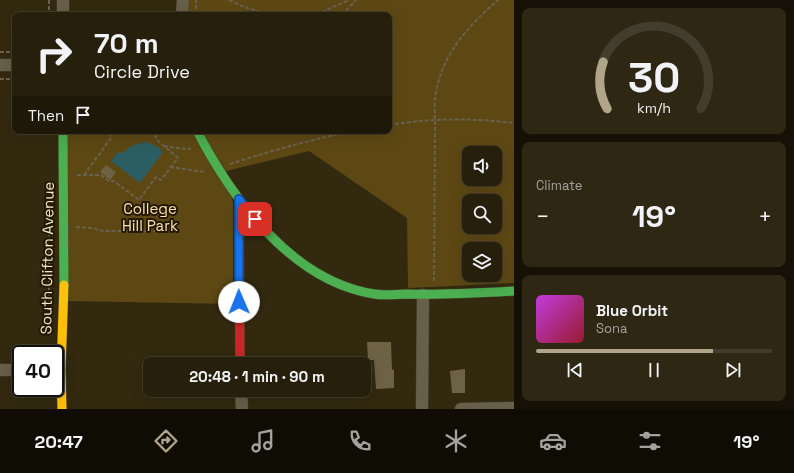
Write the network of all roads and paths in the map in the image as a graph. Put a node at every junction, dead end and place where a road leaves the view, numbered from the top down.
1 (49, 0) edge
2 (62, 0) edge
3 (182, 0) edge
4 (196, 0) edge
5 (229, 0) edge
6 (349, 0) edge
7 (356, 0) edge
8 (498, 0) edge
9 (49, 12) edge
10 (63, 12) edge
11 (182, 12) edge
12 (196, 12) edge
13 (262, 12) edge
14 (322, 12) edge
15 (345, 12) edge
16 (0, 52) edge
17 (12, 52) edge
18 (0, 65) edge
19 (12, 65) edge
20 (0, 79) edge
21 (12, 79) edge
22 (435, 120) junction
23 (514, 122) edge
24 (392, 125) edge
25 (63, 134) edge
26 (111, 134) edge
27 (154, 134) edge
28 (199, 134) edge
29 (340, 134) edge
30 (189, 143) dead end
31 (163, 145) junction
32 (192, 149) junction
33 (195, 154) dead end
34 (227, 158) dead end
35 (230, 164) junction
36 (201, 166) dead end
37 (170, 167) junction
38 (216, 168) junction
39 (232, 168) dead end
40 (204, 172) junction
41 (84, 175) junction
42 (63, 176) junction
43 (208, 177) dead end
44 (49, 179) dead end
45 (239, 199) junction
46 (73, 227) dead end
47 (168, 231) dead end
48 (427, 281) dead end
49 (434, 281) junction
50 (514, 291) edge
51 (428, 294) junction
52 (49, 303) dead end
53 (60, 345) edge
54 (240, 357) edge
55 (0, 370) edge
56 (12, 370) edge
57 (61, 397) edge
58 (241, 397) edge
59 (514, 408) edge
60 (62, 409) edge
61 (242, 409) edge
62 (422, 409) edge
63 (461, 409) edge

1 - 9 path
2 - 10 street
3 - 11 street
4 - 12 path
5 - 13 path
6 - 14 path
7 - 15 path
8 - 22 path
16 - 17 path
18 - 19 street
20 - 21 path
22 - 23 path
22 - 24 path
22 - 49 path
25 - 42 street, South Clifton Avenue
26 - 41 path
27 - 31 path
28 - 38 street
29 - 35 path
30 - 32 path
31 - 32 path
31 - 37 path
32 - 33 path
34 - 35 path
35 - 39 path
36 - 40 path
37 - 40 path
37 - 41 path
38 - 40 path
38 - 45 street
40 - 43 path
41 - 42 path
42 - 53 street, South Clifton Avenue
44 - 52 path
45 - 51 street
45 - 54 street
46 - 47 path
48 - 49 path
49 - 51 path
50 - 51 street
51 - 62 street
55 - 56 street
57 - 60 street, South Clifton Avenue
58 - 61 street
59 - 63 street

